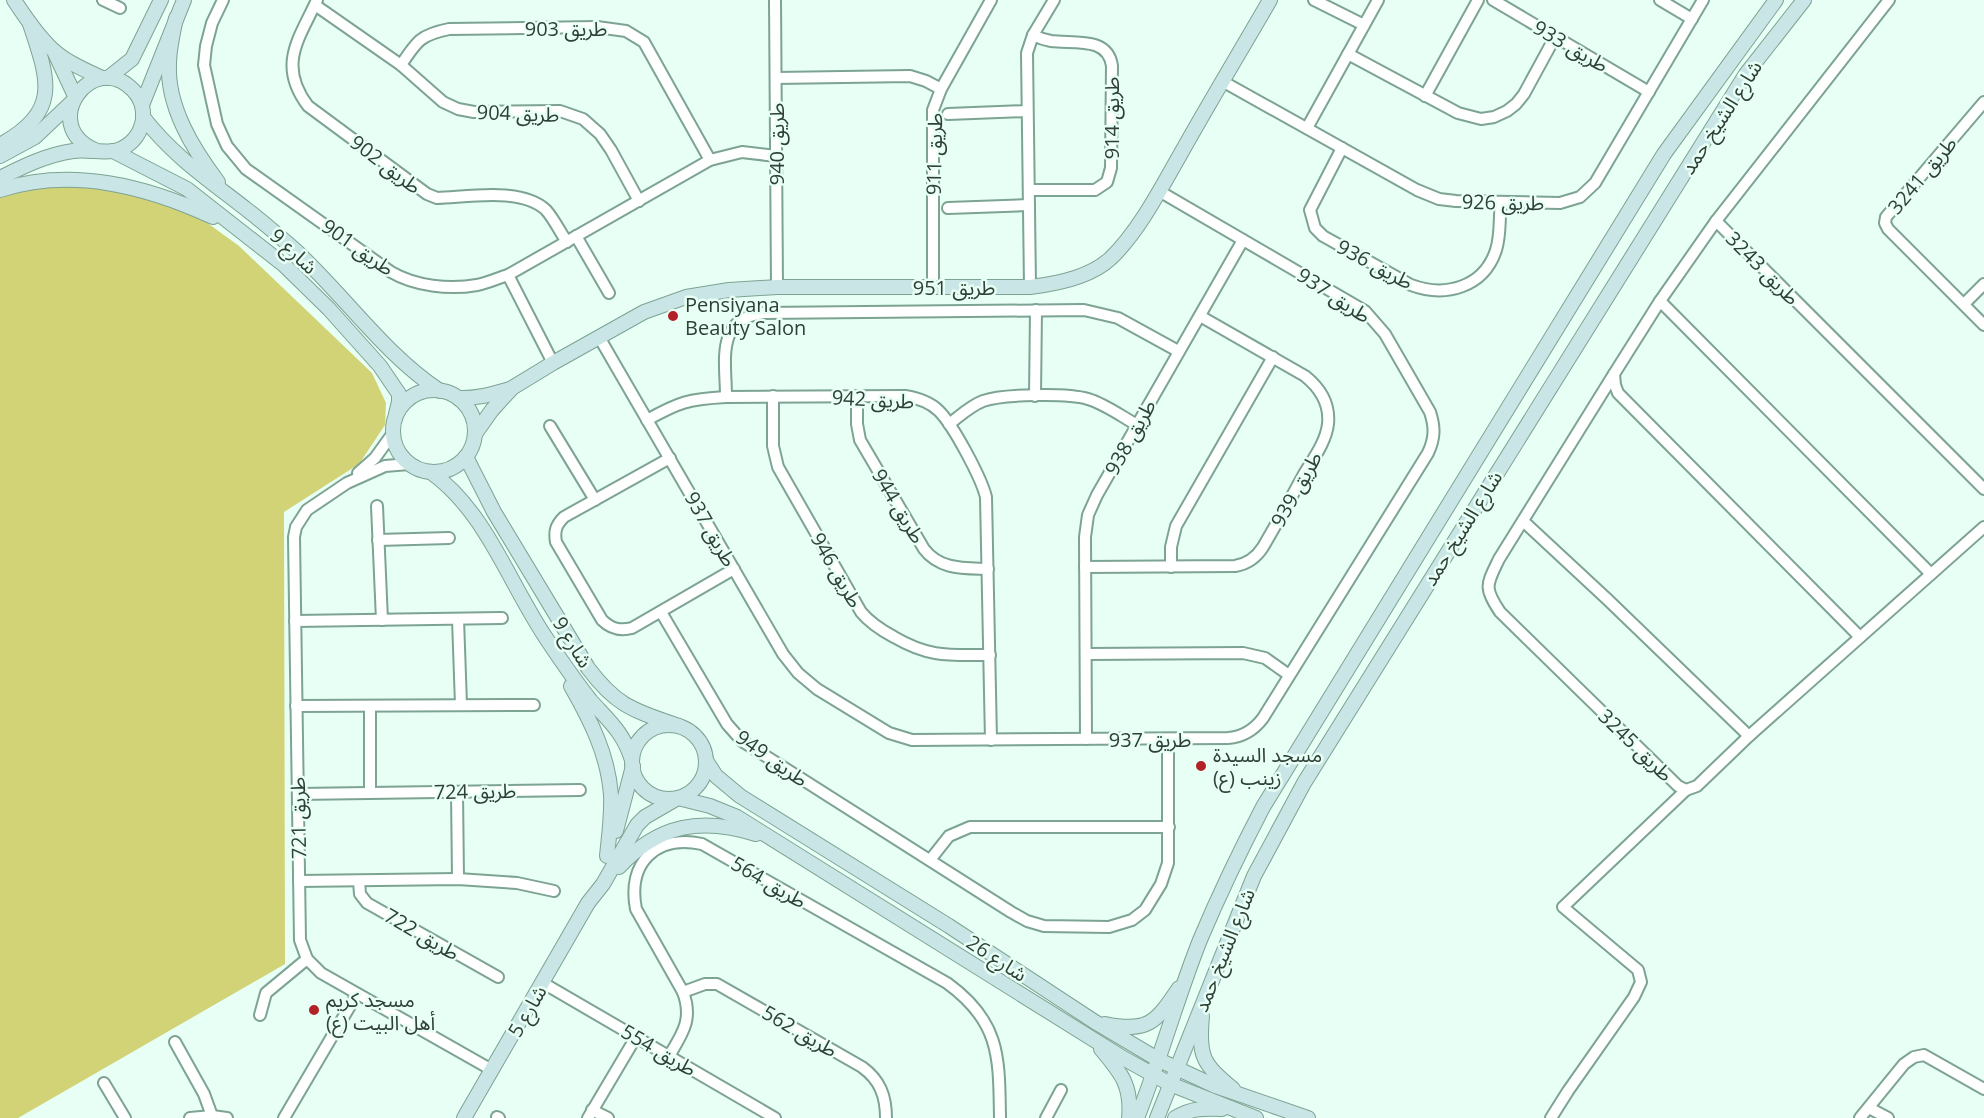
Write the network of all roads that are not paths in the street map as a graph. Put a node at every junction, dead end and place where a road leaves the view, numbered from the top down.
1 (14, 0) edge
2 (103, 0) edge
3 (160, 0) edge
4 (184, 0) edge
5 (223, 0) edge
6 (775, 0) edge
7 (991, 0) edge
8 (1054, 0) edge
9 (1270, 0) edge
10 (1314, 0) edge
11 (1378, 0) edge
12 (1478, 0) edge
13 (1493, 0) edge
14 (1660, 0) edge
15 (1703, 0) edge
16 (1776, 0) edge
17 (1804, 0) edge
18 (1890, 0) edge
19 (316, 2) edge
20 (120, 8) dead end
21 (176, 18) junction
22 (1692, 19) junction
23 (30, 24) junction
24 (1364, 25) junction
25 (1033, 35) junction
26 (1555, 37) junction
27 (54, 51) junction
28 (1348, 54) junction
29 (401, 65) junction
30 (105, 78) junction
31 (776, 78) junction
32 (1222, 81) junction
33 (941, 89) junction
34 (1649, 92) junction
35 (1425, 96) junction
36 (73, 99) junction
37 (1984, 102) edge
38 (143, 111) junction
39 (1027, 111) junction
40 (948, 114) dead end
41 (1307, 128) junction
42 (0, 145) edge
43 (1342, 148) junction
44 (95, 150) junction
45 (113, 151) junction
46 (0, 156) edge
47 (776, 156) junction
48 (710, 160) junction
49 (0, 178) edge
50 (0, 190) edge
51 (1029, 190) junction
52 (1159, 191) junction
53 (228, 196) junction
54 (639, 201) junction
55 (1501, 202) junction
56 (1029, 205) junction
57 (948, 207) dead end
58 (1716, 221) junction
59 (233, 226) junction
60 (571, 239) junction
61 (1243, 240) junction
62 (508, 275) junction
63 (1984, 284) edge
64 (777, 287) junction
65 (933, 287) junction
66 (1030, 287) junction
67 (609, 293) dead end
68 (1660, 301) junction
69 (1964, 304) junction
70 (1036, 310) junction
71 (1200, 316) junction
72 (1984, 325) edge
73 (599, 337) junction
74 (1178, 351) junction
75 (1273, 357) junction
76 (553, 363) junction
77 (1614, 374) junction
78 (512, 388) junction
79 (440, 391) junction
80 (773, 396) junction
81 (857, 396) junction
82 (1035, 396) junction
83 (726, 397) junction
84 (458, 398) junction
85 (396, 414) junction
86 (647, 420) junction
87 (949, 424) junction
88 (1137, 425) junction
89 (550, 426) dead end
90 (393, 433) junction
91 (475, 434) junction
92 (466, 457) junction
93 (670, 458) junction
94 (409, 464) junction
95 (432, 473) junction
96 (346, 483) junction
97 (1984, 489) edge
98 (595, 500) junction
99 (376, 506) dead end
100 (1523, 521) junction
101 (1984, 526) edge
102 (448, 538) dead end
103 (378, 540) junction
104 (1085, 567) junction
105 (1171, 567) junction
106 (734, 569) junction
107 (988, 569) junction
108 (1931, 574) junction
109 (661, 612) junction
110 (502, 618) dead end
111 (458, 619) junction
112 (382, 620) junction
113 (295, 621) junction
114 (545, 637) junction
115 (1860, 637) junction
116 (1086, 654) junction
117 (990, 655) junction
118 (1289, 675) junction
119 (460, 705) junction
120 (534, 705) dead end
121 (296, 706) junction
122 (370, 706) junction
123 (680, 726) junction
124 (1749, 736) junction
125 (1086, 739) junction
126 (1168, 739) junction
127 (991, 740) junction
128 (706, 762) junction
129 (632, 763) junction
130 (580, 790) dead end
131 (1686, 790) junction
132 (457, 792) junction
133 (370, 793) junction
134 (298, 794) junction
135 (677, 798) junction
136 (1169, 827) junction
137 (778, 841) junction
138 (607, 856) junction
139 (930, 860) junction
140 (458, 879) junction
141 (359, 880) junction
142 (299, 881) junction
143 (603, 884) junction
144 (554, 891) dead end
145 (588, 903) junction
146 (307, 959) junction
147 (1189, 973) junction
148 (498, 977) dead end
149 (543, 983) junction
150 (683, 992) junction
151 (357, 994) junction
152 (1204, 998) junction
153 (260, 1015) dead end
154 (1095, 1022) junction
155 (636, 1037) junction
156 (1092, 1039) junction
157 (175, 1042) dead end
158 (669, 1056) junction
159 (1159, 1060) junction
160 (1177, 1068) junction
161 (492, 1070) junction
162 (1154, 1075) junction
163 (104, 1083) dead end
164 (1170, 1084) junction
165 (1984, 1089) edge
166 (1061, 1090) dead end
167 (1242, 1096) junction
168 (1869, 1108) junction
169 (1233, 1110) junction
170 (590, 1114) edge
171 (212, 1116) junction
172 (125, 1118) edge
173 (190, 1118) edge
174 (227, 1118) edge
175 (284, 1118) edge
176 (464, 1118) edge
177 (608, 1118) edge
178 (775, 1118) edge
179 (886, 1118) edge
180 (1000, 1118) edge
181 (1046, 1118) edge
182 (1129, 1118) edge
183 (1137, 1118) edge
184 (1157, 1118) edge
185 (1175, 1118) edge
186 (1256, 1118) edge
187 (1308, 1118) edge
188 (1551, 1118) edge
189 (1860, 1118) edge
190 (1888, 1118) edge

1 - 23 main road
2 - 20 street
3 - 30 main road
4 - 21 main road
5 - 62 street, طريق 901
6 - 31 street, طريق 940
7 - 33 street, طريق 911
8 - 25 street
9 - 32 main road, طريق 951
10 - 24 street
11 - 24 street
12 - 35 street
13 - 26 street, طريق 933
14 - 22 street
15 - 22 street, طريق 926
16 - 147 main road, شارع الشيخ حمد
17 - 152 main road, شارع الشيخ حمد
18 - 58 street, طريق 3243
19 - 29 street, طريق 904
19 - 60 street, طريق 902
21 - 38 main road
21 - 53 main road
22 - 34 street, طريق 926
23 - 27 main road
23 - 42 main road
24 - 28 street
25 - 39 street
25 - 51 street, طريق 914
26 - 34 street, طريق 933
26 - 35 street
27 - 30 main road
27 - 36 main road
28 - 35 street
28 - 41 street
29 - 48 street, طريق 903
29 - 54 street, طريق 904
30 - 36 main road
30 - 38 main road
31 - 33 street
31 - 47 street, طريق 940
32 - 41 street, طريق 926
32 - 52 main road, طريق 951
33 - 65 street, طريق 911
34 - 55 street, طريق 926
36 - 44 main road
36 - 46 main road
37 - 69 street, طريق 3241
38 - 45 main road
38 - 53 main road, شارع 9
39 - 40 street
39 - 51 street
41 - 43 street, طريق 926
43 - 55 street, طريق 926
43 - 55 street, طريق 936
44 - 45 main road
44 - 49 main road
45 - 59 main road, شارع 9
47 - 48 street, طريق 901
47 - 64 street, طريق 940
48 - 54 street, طريق 901
50 - 59 main road
51 - 56 street
52 - 61 street, طريق 937
52 - 66 main road, طريق 951
53 - 79 main road, شارع 9
54 - 60 street, طريق 901
56 - 57 street
56 - 66 street
58 - 68 street, طريق 3245
58 - 97 street, طريق 3243
59 - 85 main road, شارع 9
60 - 62 street, طريق 901
60 - 67 street, طريق 902
61 - 71 street, طريق 938
61 - 118 street, طريق 937
62 - 76 street
63 - 69 street
64 - 65 main road, طريق 951
64 - 73 main road, طريق 951
65 - 66 main road, طريق 951
68 - 77 street, طريق 3245
68 - 108 street
69 - 72 street, طريق 3241
70 - 74 street
70 - 82 street
70 - 83 street
71 - 74 street, طريق 938
71 - 75 street, طريق 939
73 - 76 main road, طريق 951
73 - 86 street, طريق 937
74 - 88 street, طريق 938
75 - 105 street
75 - 105 street, طريق 939
76 - 78 main road, طريق 951
77 - 100 street, طريق 3245
77 - 115 street
78 - 84 main road, طريق 951
78 - 91 main road, طريق 951
79 - 84 main road
79 - 85 main road
80 - 81 street, طريق 942
80 - 83 street, طريق 942
80 - 117 street, طريق 946
81 - 87 street, طريق 942
81 - 107 street, طريق 944
82 - 87 street
82 - 88 street
83 - 86 street, طريق 942
84 - 91 main road
85 - 90 main road
86 - 93 street, طريق 937
87 - 107 street, طريق 942
88 - 104 street, طريق 938
89 - 98 street
90 - 94 main road
90 - 96 street, طريق 721
91 - 92 main road
92 - 95 main road
92 - 123 main road, شارع 9
93 - 98 street
93 - 106 street, طريق 937
94 - 95 main road
94 - 96 street, طريق 721
95 - 114 main road, شارع 9
96 - 113 street, طريق 721
98 - 109 street
99 - 103 street
100 - 124 street
100 - 131 street, طريق 3245
101 - 108 street, طريق 3245
102 - 103 street
103 - 112 street
104 - 105 street, طريق 939
104 - 116 street, طريق 938
106 - 109 street
106 - 127 street, طريق 937
107 - 117 street, طريق 942
108 - 115 street, طريق 3245
109 - 139 street, طريق 949
110 - 111 street
111 - 112 street
111 - 119 street
112 - 113 street
113 - 121 street, طريق 721
114 - 129 main road, شارع 9
114 - 138 main road
115 - 124 street, طريق 3245
116 - 118 street
116 - 125 street, طريق 938
117 - 127 street, طريق 942
118 - 126 street, طريق 937
119 - 120 street
119 - 122 street
121 - 122 street
121 - 134 street, طريق 721
122 - 133 street
123 - 128 main road
123 - 129 main road
124 - 131 street, طريق 3245
125 - 126 street, طريق 937
125 - 127 street, طريق 937
126 - 136 street, طريق 949
128 - 135 main road
128 - 154 main road, شارع 26
129 - 135 main road
129 - 138 main road, شارع 5
130 - 132 street, طريق 724
131 - 188 street
132 - 133 street, طريق 724
132 - 140 street
133 - 134 street, طريق 724
134 - 142 street, طريق 721
135 - 137 main road, شارع 26
135 - 143 main road, شارع 5
136 - 139 street
136 - 139 street, طريق 949
137 - 143 main road
137 - 156 main road, شارع 26
138 - 145 main road, شارع 5
140 - 141 street, طريق 722
140 - 144 street, طريق 722
141 - 142 street, طريق 722
141 - 148 street, طريق 722
142 - 146 street, طريق 721
143 - 145 main road, شارع 5
145 - 149 main road, شارع 5
146 - 151 street
146 - 153 street
147 - 154 main road
147 - 159 main road, شارع الشيخ حمد
149 - 155 street, طريق 554
149 - 161 main road, شارع 5
150 - 158 street, طريق 564
150 - 179 street, طريق 562
150 - 180 street, طريق 564
151 - 161 street
151 - 175 street
152 - 160 main road, شارع الشيخ حمد
152 - 167 main road
154 - 159 main road, شارع 26
155 - 158 street, طريق 554
155 - 170 street
156 - 162 main road, شارع 26
156 - 182 main road
157 - 171 street
158 - 178 street, طريق 554
159 - 160 main road, شارع 26
159 - 162 main road, شارع الشيخ حمد
160 - 164 main road, شارع الشيخ حمد
160 - 167 main road, شارع 26
161 - 176 main road, شارع 5
162 - 164 main road, شارع 26
162 - 183 main road, شارع الشيخ حمد
163 - 172 street
164 - 169 main road, شارع 26
164 - 184 main road, شارع الشيخ حمد
165 - 168 street
166 - 181 street
167 - 187 main road, شارع 26
168 - 189 street
168 - 190 street
169 - 185 main road
169 - 186 main road, شارع 26
170 - 177 street
171 - 173 street
171 - 174 street

